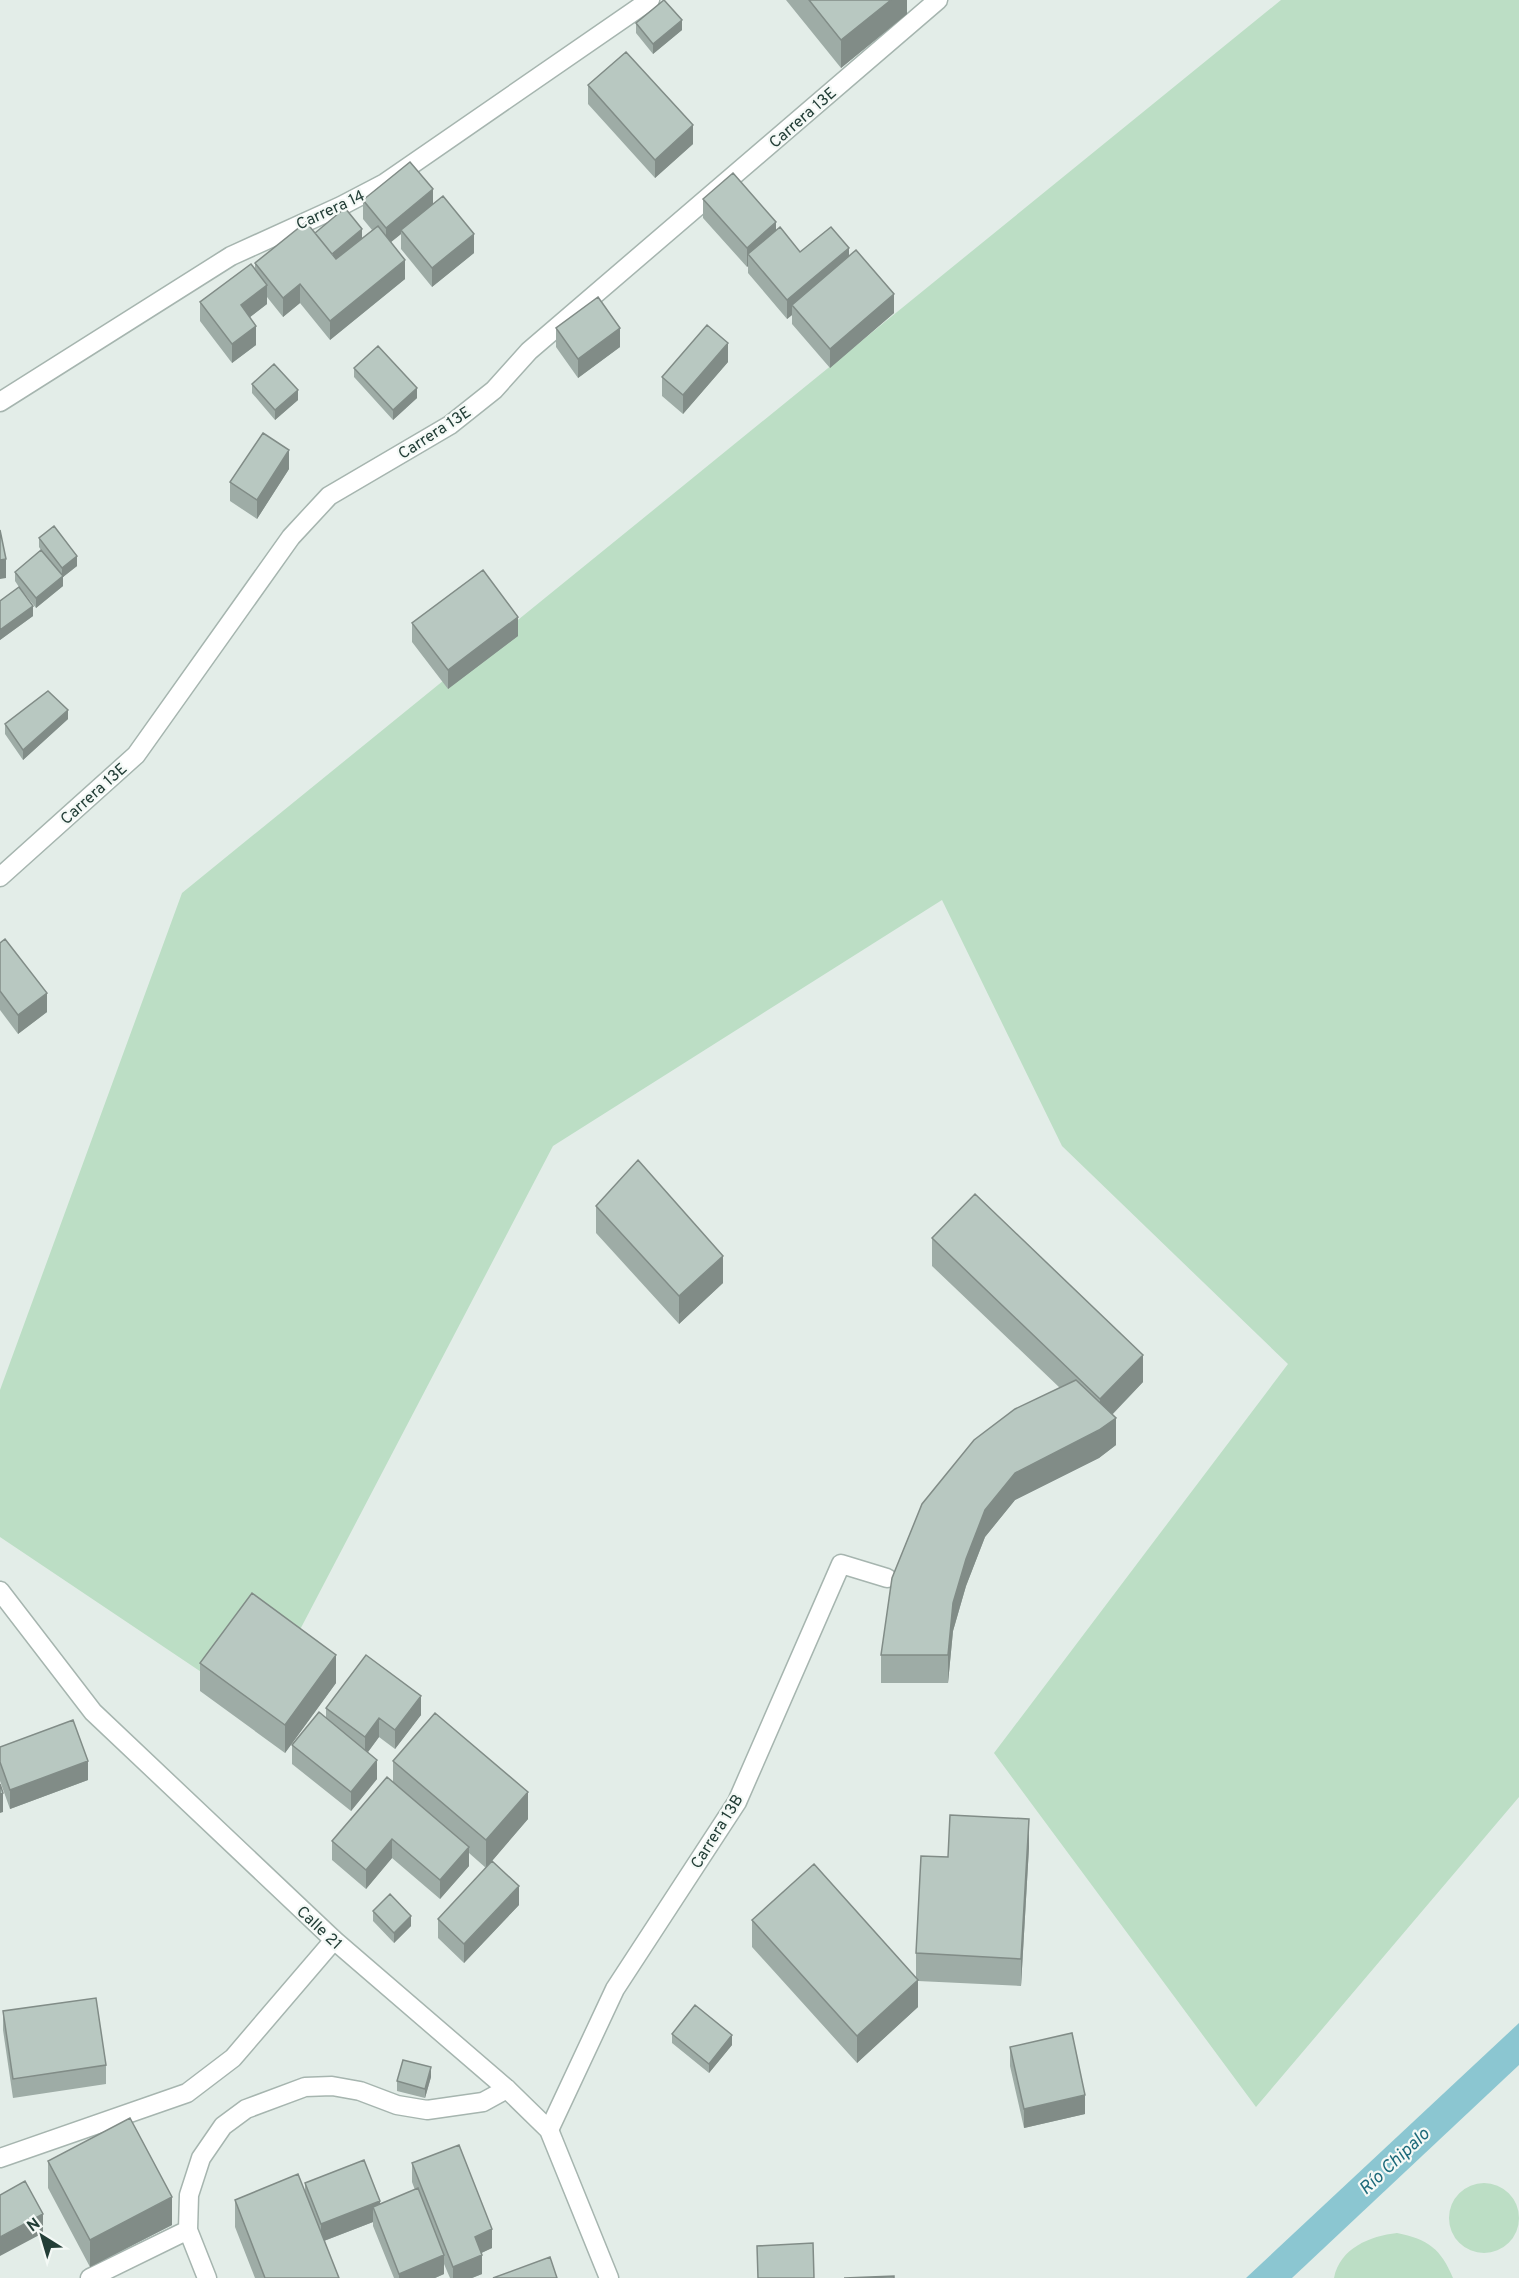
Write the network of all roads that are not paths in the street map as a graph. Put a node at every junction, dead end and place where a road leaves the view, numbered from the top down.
1 (650, 0) edge
2 (938, 0) edge
3 (0, 402) edge
4 (0, 877) edge
5 (887, 1578) dead end
6 (0, 1591) edge
7 (334, 1940) junction
8 (507, 2088) junction
9 (549, 2130) junction
10 (0, 2158) edge
11 (188, 2230) junction
12 (98, 2276) edge
13 (207, 2278) edge
14 (609, 2278) edge

1 - 3 street, Carrera 14
2 - 4 street, Carrera 13E
5 - 9 street, Carrera 13B
6 - 7 street, Calle 21
7 - 8 street, Calle 21
7 - 10 street
8 - 9 street, Calle 21
8 - 11 street
9 - 14 street, Calle 21
11 - 12 street
11 - 13 street

